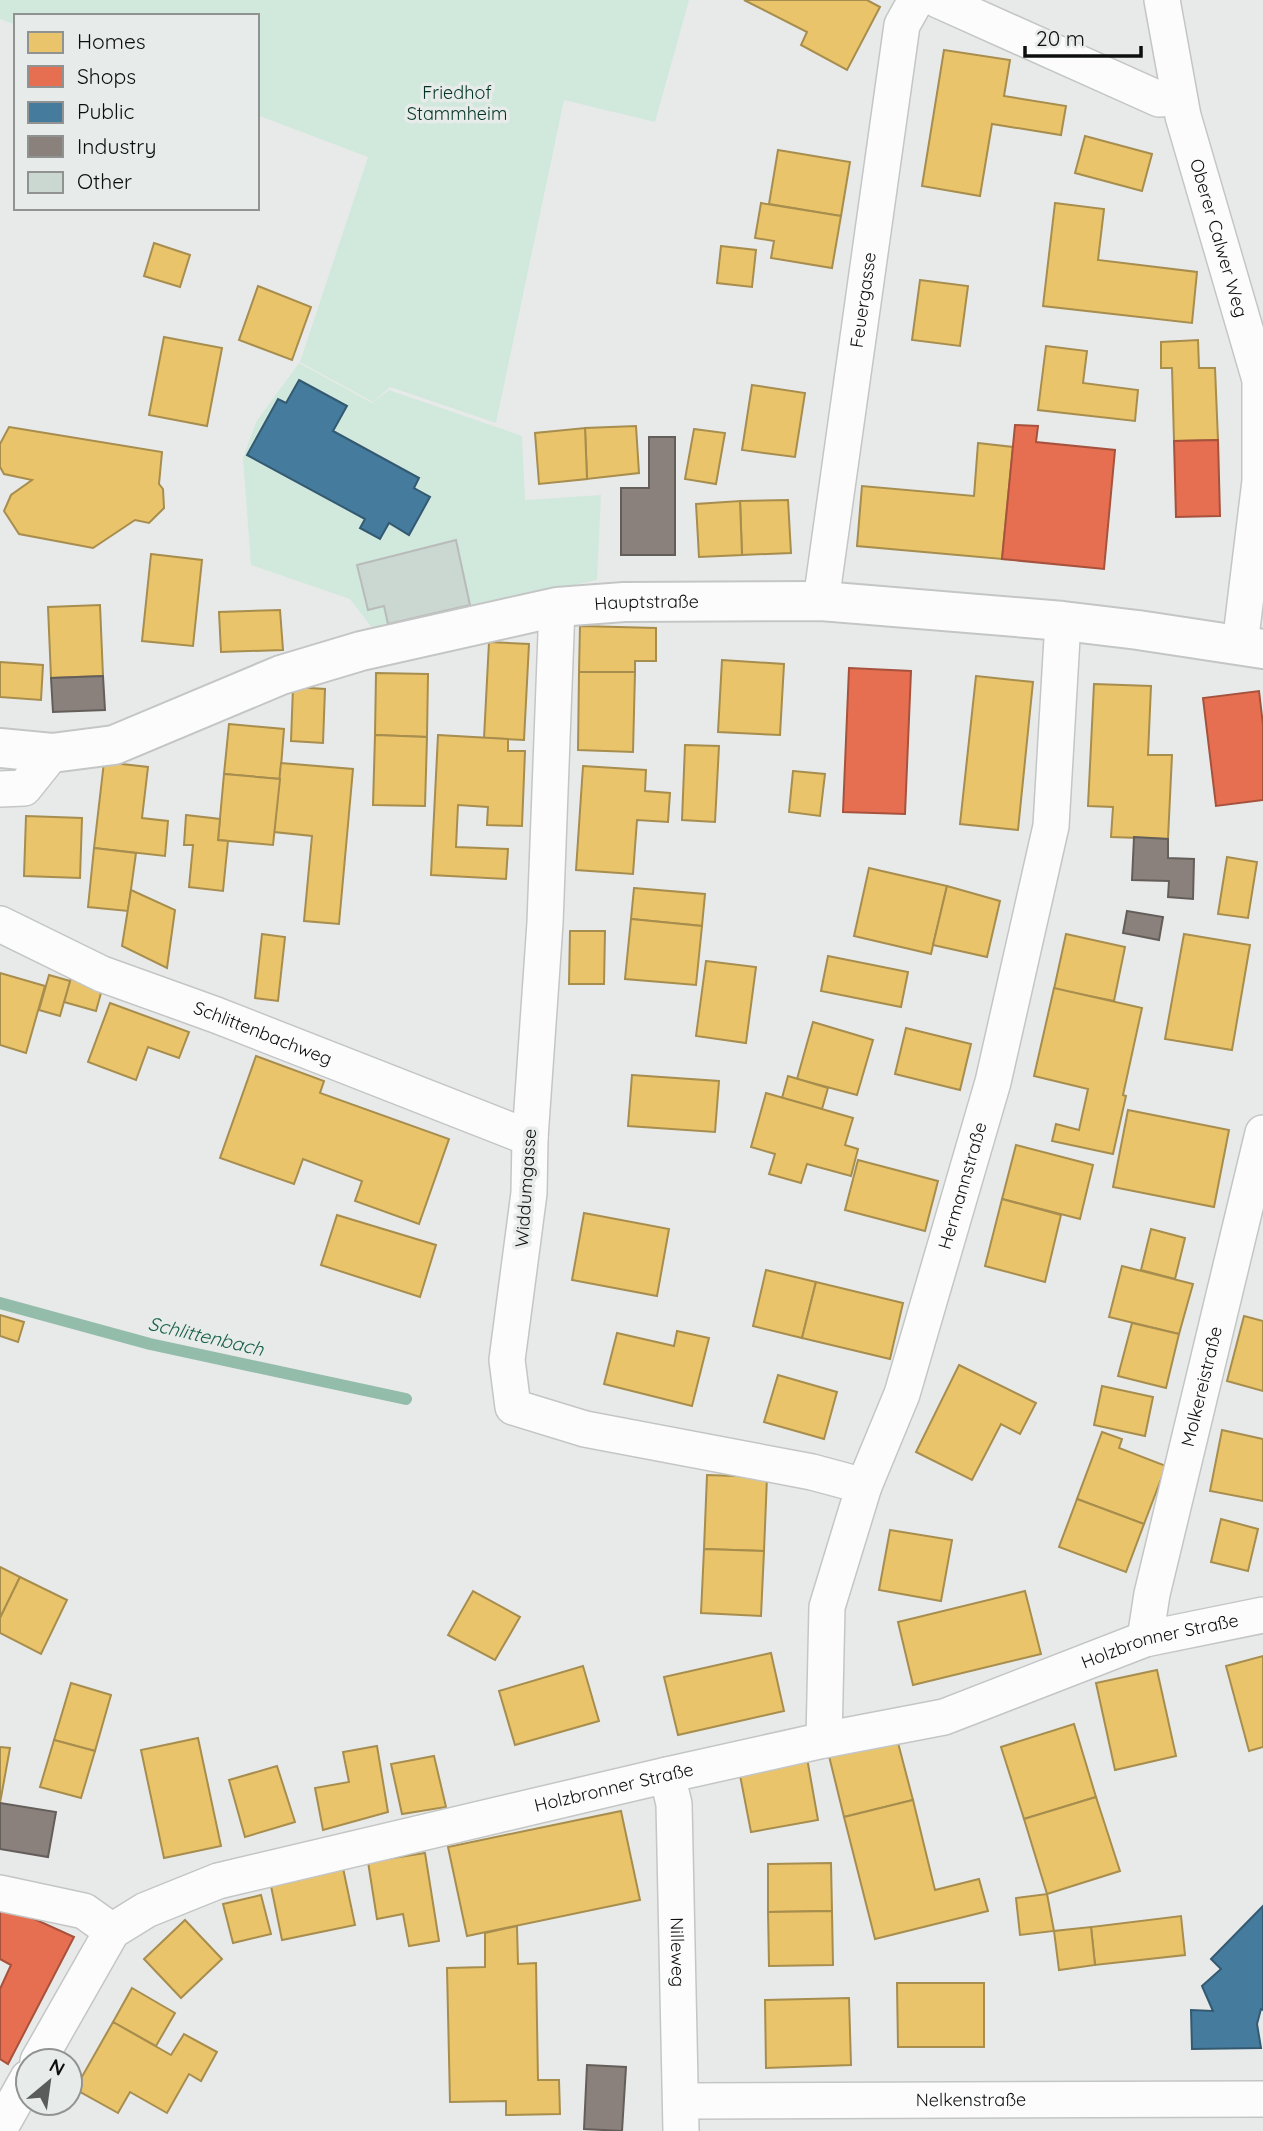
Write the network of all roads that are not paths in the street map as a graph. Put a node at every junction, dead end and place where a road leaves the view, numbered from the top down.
1 (916, 0) edge
2 (937, 0) edge
3 (1162, 0) edge
4 (1178, 98) junction
5 (1252, 315) edge
6 (821, 601) junction
7 (557, 607) junction
8 (1063, 621) junction
9 (1251, 647) edge
10 (0, 748) edge
11 (52, 753) junction
12 (0, 789) edge
13 (0, 924) edge
14 (1263, 1133) edge
15 (530, 1138) junction
16 (864, 1486) junction
17 (1263, 1615) edge
18 (1145, 1639) junction
19 (824, 1740) junction
20 (667, 1775) junction
21 (0, 1893) edge
22 (112, 1931) junction
23 (46, 2047) edge
24 (1263, 2099) edge
25 (14, 2103) edge
26 (681, 2116) edge
27 (0, 2128) edge

1 - 6 street, Feuergasse
2 - 4 street
3 - 4 street, Oberer Calwer Weg
4 - 5 street, Oberer Calwer Weg
5 - 9 street, Oberer Calwer Weg
6 - 7 street, Hauptstraße
6 - 8 street, Hauptstraße
7 - 11 street, Hauptstraße
7 - 15 street, Widdumgasse
8 - 9 street, Hauptstraße
8 - 16 street, Hermannstraße
10 - 11 street, Hauptstraße
11 - 12 street
13 - 15 street, Schlittenbachweg
14 - 18 street, Molkereistraße
15 - 16 street, Widdumgasse
16 - 19 street, Hermannstraße
17 - 18 street, Holzbronner Straße
18 - 19 street, Holzbronner Straße
19 - 20 street, Holzbronner Straße
20 - 22 street, Holzbronner Straße
20 - 26 street, Nilleweg
21 - 22 street
22 - 23 street, Holzbronner Straße
24 - 26 street, Nelkenstraße
25 - 27 street

